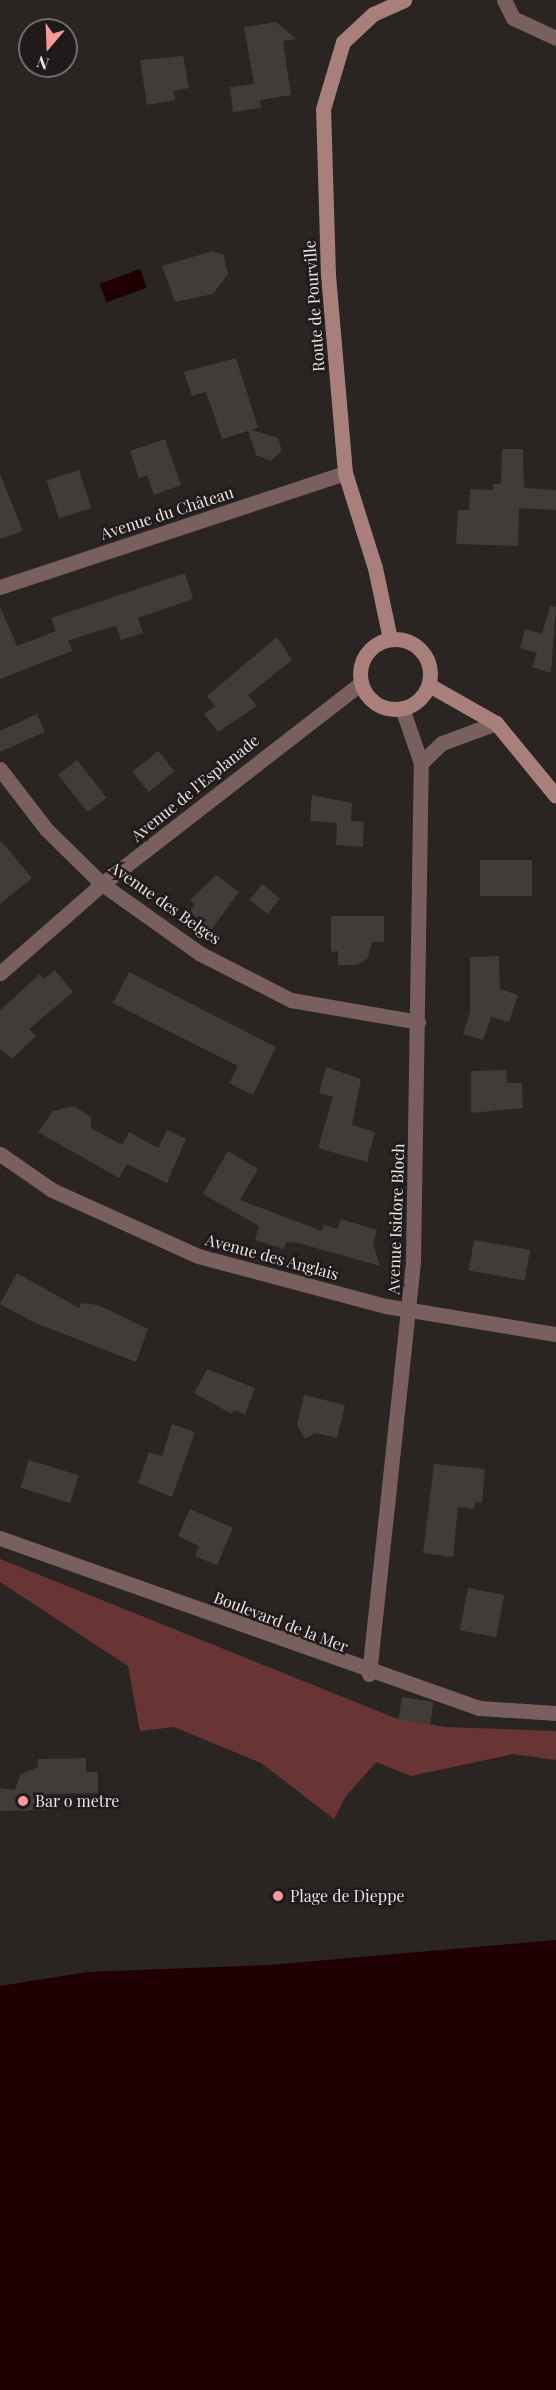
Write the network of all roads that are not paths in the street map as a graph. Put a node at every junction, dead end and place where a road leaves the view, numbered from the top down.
1 (404, 0) edge
2 (504, 0) edge
3 (556, 38) edge
4 (345, 473) junction
5 (0, 587) edge
6 (390, 639) junction
7 (361, 683) junction
8 (429, 685) junction
9 (402, 708) junction
10 (496, 723) junction
11 (421, 763) junction
12 (0, 769) edge
13 (556, 796) edge
14 (102, 884) junction
15 (0, 973) edge
16 (418, 1022) junction
17 (0, 1154) edge
18 (410, 1310) junction
19 (556, 1334) edge
20 (0, 1538) edge
21 (369, 1674) junction
22 (556, 1713) edge

1 - 4 main road, Route de Pourville
2 - 3 street
4 - 5 street, Avenue du Château
4 - 6 main road, Route de Pourville
6 - 7 main road
6 - 8 main road
7 - 9 main road
7 - 14 street, Avenue de l'Esplanade
8 - 9 main road
8 - 10 main road
9 - 11 street, Avenue Isidore Bloch
10 - 11 street
10 - 13 main road
11 - 16 street, Avenue Isidore Bloch
12 - 14 street, Avenue des Belges
14 - 15 street, Avenue de l'Esplanade
14 - 16 street, Avenue des Belges
16 - 18 street, Avenue Isidore Bloch
17 - 18 street, Avenue des Anglais
18 - 19 street, Avenue des Anglais
18 - 21 street, Avenue Isidore Bloch
20 - 21 street, Boulevard de la Mer
21 - 22 street, Boulevard de la Mer

